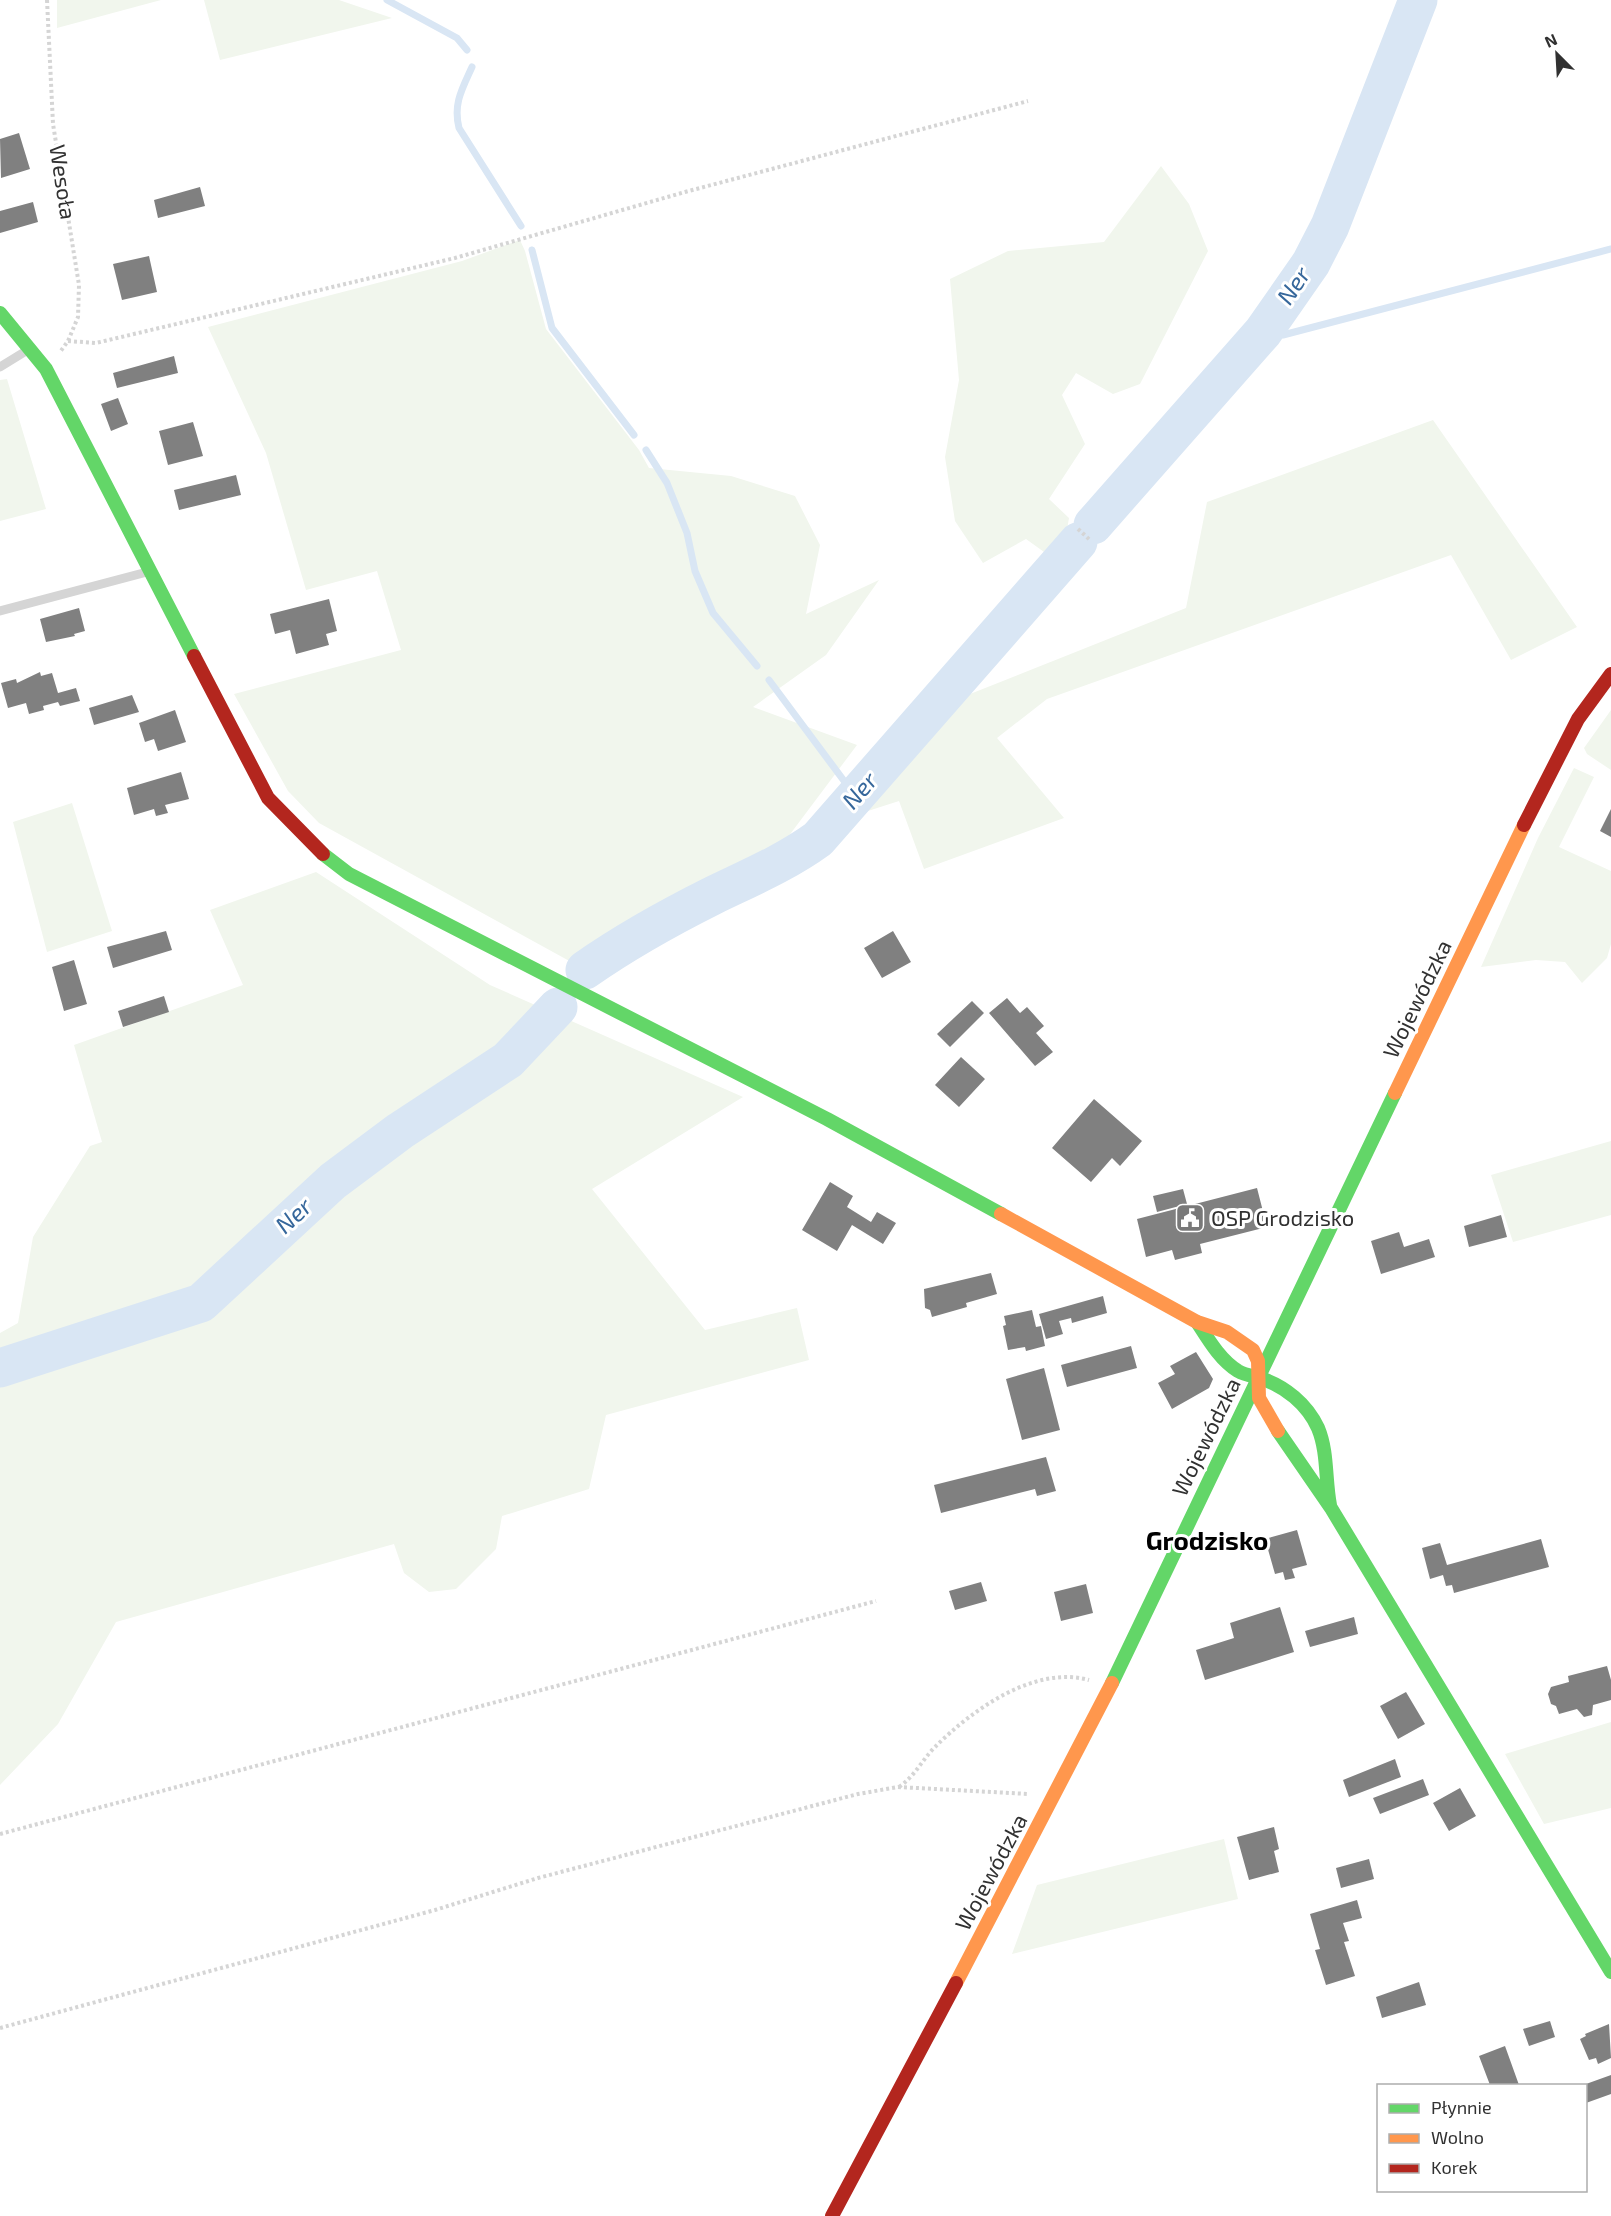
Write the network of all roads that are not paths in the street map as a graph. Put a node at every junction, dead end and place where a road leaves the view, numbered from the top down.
1 (0, 313) edge
2 (31, 347) junction
3 (0, 366) edge
4 (150, 571) junction
5 (0, 611) edge
6 (1611, 674) edge
7 (1197, 1322) junction
8 (1258, 1378) junction
9 (1330, 1508) junction
10 (1611, 1972) edge
11 (832, 2216) edge

1 - 2 street
2 - 3 lane
2 - 4 street
4 - 5 lane
4 - 7 street
6 - 8 street, Wojewódzka
7 - 8 street
7 - 8 street
8 - 9 street
8 - 9 street
8 - 11 street, Wojewódzka
9 - 10 street

